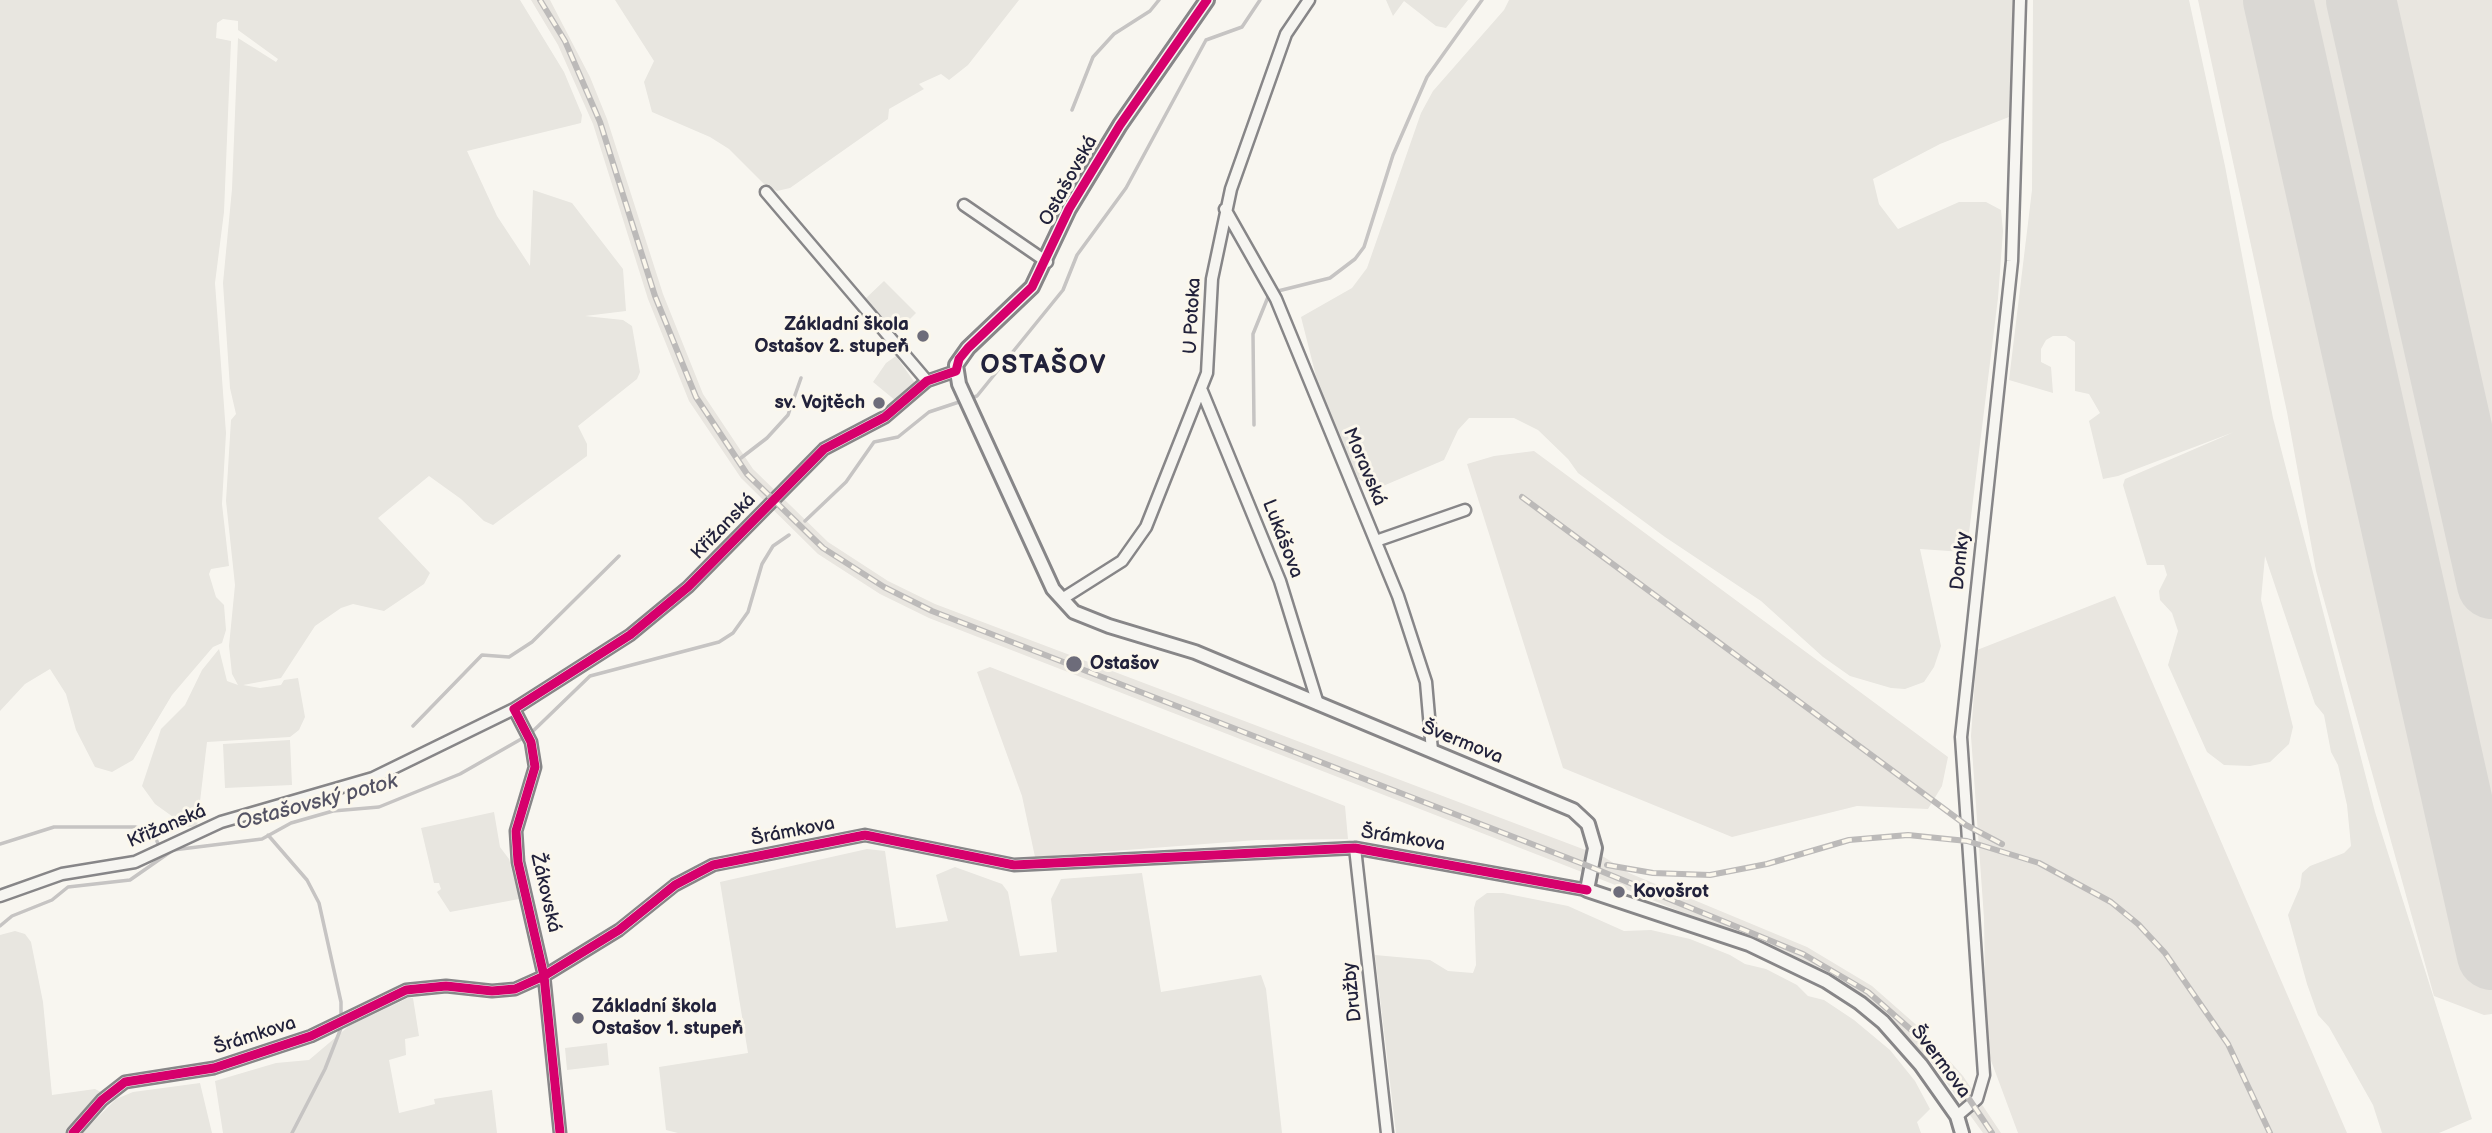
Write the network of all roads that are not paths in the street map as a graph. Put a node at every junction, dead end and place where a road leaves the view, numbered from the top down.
1 (1207, 0) edge
2 (1309, 0) edge
3 (2020, 0) edge
4 (765, 192) dead end
5 (964, 205) dead end
6 (1225, 209) junction
7 (1047, 262) junction
8 (956, 371) junction
9 (927, 381) junction
10 (1202, 391) junction
11 (1465, 510) dead end
12 (1376, 541) junction
13 (1062, 599) junction
14 (1318, 704) junction
15 (514, 709) junction
16 (1432, 751) junction
17 (1355, 848) junction
18 (1587, 890) junction
19 (0, 897) edge
20 (544, 976) junction
21 (1957, 1116) junction
22 (73, 1133) edge
23 (560, 1133) edge
24 (1387, 1133) edge
25 (1962, 1133) edge

1 - 7 street, Ostašovská
2 - 6 street, U Potoka
3 - 21 street, Domky
4 - 9 street
5 - 7 street
6 - 10 street, U Potoka
6 - 12 street, Moravská
7 - 8 street, Ostašovská
8 - 9 street, Křižanská
8 - 13 street, Švermova
9 - 15 street, Křižanská
10 - 13 street, U Potoka
10 - 14 street, Lukášova
11 - 12 street
12 - 16 street, Moravská
13 - 14 street, Švermova
14 - 16 street, Švermova
15 - 19 street, Křižanská
15 - 20 street, Žákovská
16 - 18 street, Švermova
17 - 18 street, Šrámkova
17 - 20 street, Šrámkova
17 - 24 street, Družby
18 - 21 street, Švermova
20 - 22 street, Šrámkova
20 - 23 street, Žákovská
21 - 25 street, Švermova

